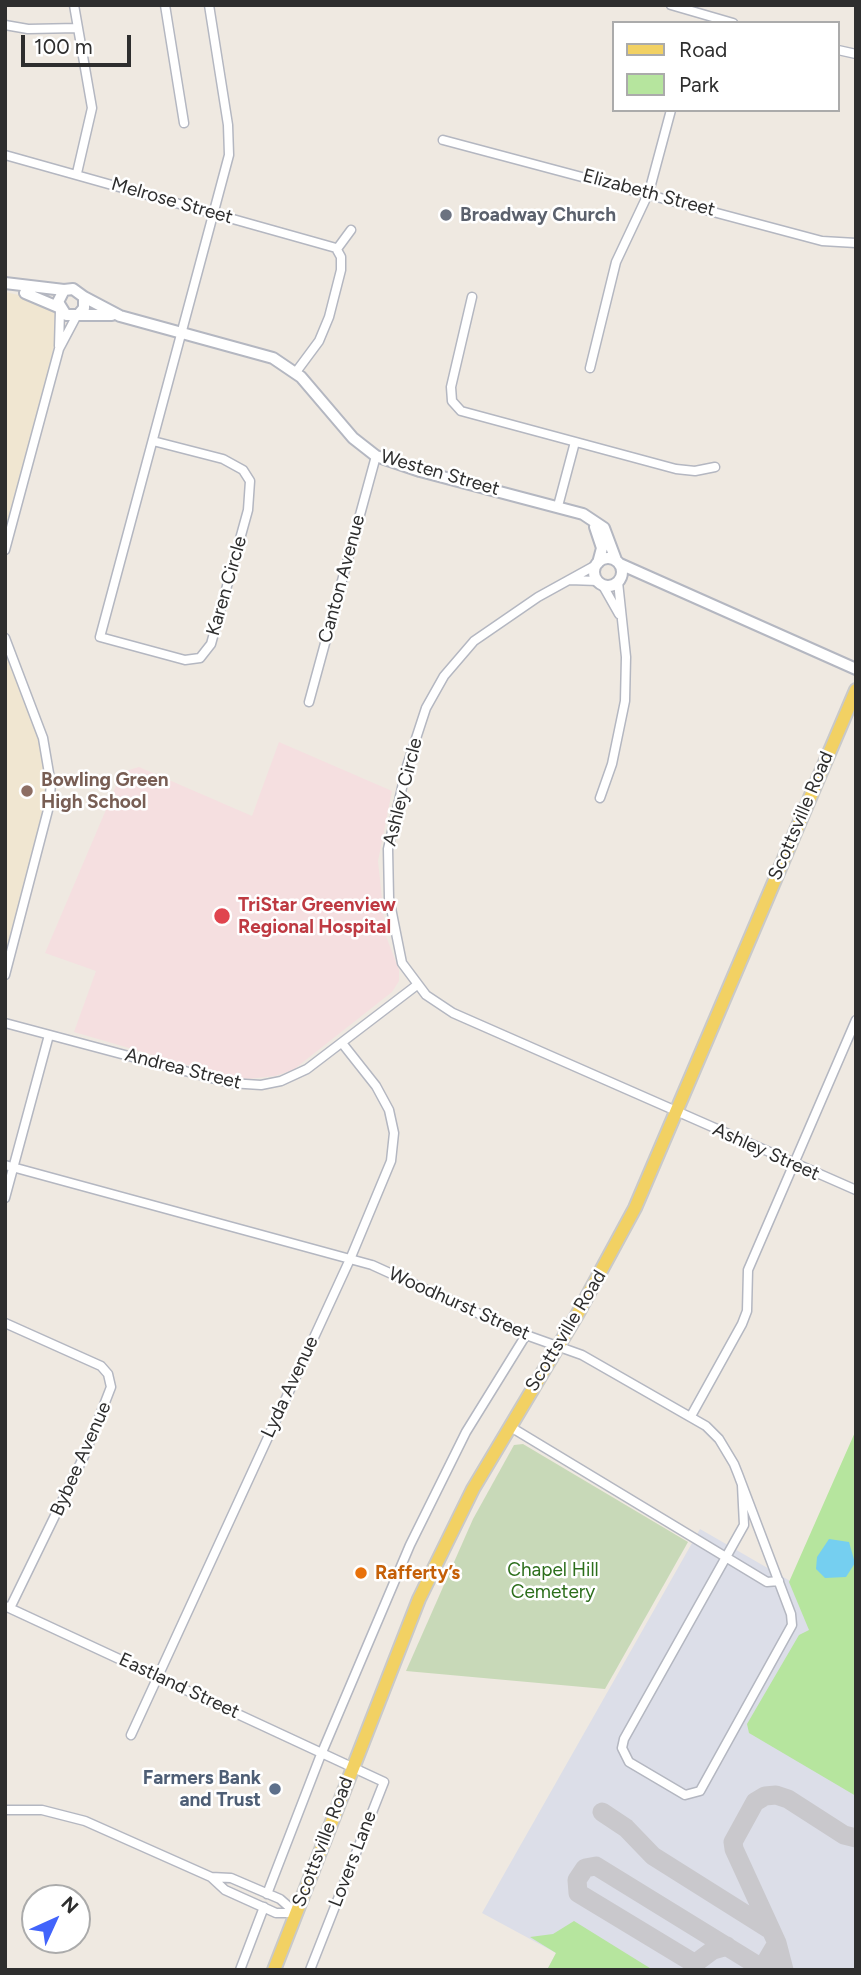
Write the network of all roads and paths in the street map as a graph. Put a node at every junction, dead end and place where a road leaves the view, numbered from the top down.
1 (74, 5) edge
2 (165, 5) edge
3 (209, 5) edge
4 (671, 5) edge
5 (698, 12) junction
6 (696, 21) edge
7 (727, 21) edge
8 (5, 25) edge
9 (78, 28) junction
10 (670, 112) edge
11 (184, 123) dead end
12 (443, 140) dead end
13 (5, 155) edge
14 (77, 173) junction
15 (649, 192) junction
16 (214, 213) junction
17 (351, 230) dead end
18 (856, 243) edge
19 (337, 249) junction
20 (5, 283) edge
21 (5, 290) edge
22 (64, 290) junction
23 (84, 297) junction
24 (472, 297) dead end
25 (59, 308) junction
26 (78, 314) junction
27 (120, 316) junction
28 (183, 332) junction
29 (59, 349) junction
30 (590, 368) dead end
31 (296, 372) junction
32 (153, 440) junction
33 (575, 442) junction
34 (376, 456) junction
35 (715, 467) dead end
36 (558, 506) junction
37 (590, 518) junction
38 (5, 550) edge
39 (618, 562) junction
40 (597, 564) junction
41 (653, 579) junction
42 (569, 580) junction
43 (619, 581) junction
44 (600, 582) junction
45 (619, 614) junction
46 (5, 638) edge
47 (856, 668) edge
48 (856, 690) edge
49 (309, 702) dead end
50 (600, 798) dead end
51 (5, 975) edge
52 (416, 985) junction
53 (856, 1020) edge
54 (5, 1023) edge
55 (48, 1035) junction
56 (342, 1043) junction
57 (677, 1113) junction
58 (794, 1164) junction
59 (9, 1166) edge
60 (856, 1190) edge
61 (5, 1198) edge
62 (351, 1257) junction
63 (5, 1323) edge
64 (526, 1335) junction
65 (558, 1346) junction
66 (691, 1416) junction
67 (509, 1426) junction
68 (742, 1485) junction
69 (727, 1558) junction
70 (779, 1581) junction
71 (8, 1607) edge
72 (157, 1676) junction
73 (131, 1735) dead end
74 (322, 1751) junction
75 (353, 1766) junction
76 (5, 1810) edge
77 (212, 1877) junction
78 (267, 1894) junction
79 (264, 1907) junction
80 (296, 1913) junction
81 (240, 1970) edge
82 (274, 1970) edge
83 (310, 1970) edge

1 - 9 street
2 - 11 street
3 - 16 street, Karen Circle
4 - 5 street
5 - 6 street
5 - 7 street
8 - 9 street
9 - 14 street
10 - 15 street
12 - 15 street, Elizabeth Street
13 - 14 street, Melrose Street
14 - 16 street, Melrose Street
15 - 18 street, Elizabeth Street
15 - 30 street
16 - 19 street, Melrose Street
16 - 28 street, Karen Circle
17 - 19 street
19 - 31 street
20 - 22 street
21 - 25 street
22 - 23 street
22 - 25 street
23 - 26 street
23 - 27 street, Westen Street
24 - 33 street
25 - 26 street
25 - 29 street
26 - 27 street, Westen Street
26 - 29 street
27 - 28 street, Westen Street
28 - 31 street, Westen Street
28 - 32 street, Karen Circle
29 - 38 street
31 - 34 street, Westen Street
32 - 32 street, Karen Circle
33 - 35 street
33 - 36 street
34 - 36 street, Westen Street
34 - 49 street, Canton Avenue
36 - 37 street, Westen Street
37 - 39 street
37 - 40 street
39 - 40 street
39 - 41 street
39 - 43 street
40 - 42 street, Ashley Circle
40 - 44 street
41 - 43 street
41 - 47 street
42 - 44 street
42 - 52 street, Ashley Circle
43 - 44 street
43 - 45 street
44 - 45 street
45 - 50 street
46 - 51 street
48 - 57 main road, Scottsville Road
52 - 56 street, Andrea Street
52 - 57 street, Ashley Circle
53 - 58 street
54 - 55 street, Andrea Street
55 - 56 street, Andrea Street
55 - 59 street
56 - 62 street, Lyda Avenue
57 - 58 street, Ashley Street
57 - 65 main road, Scottsville Road
58 - 60 street, Ashley Street
58 - 66 street
59 - 61 street
59 - 62 street, Woodhurst Street
62 - 64 street, Woodhurst Street
62 - 72 street, Lyda Avenue
63 - 71 street, Bybee Avenue
64 - 65 street, Woodhurst Street
64 - 74 street
65 - 66 street, Woodhurst Street
65 - 67 main road, Scottsville Road
66 - 68 street, Woodhurst Street
67 - 69 street
67 - 75 main road, Scottsville Road
68 - 69 street
68 - 70 street, Woodhurst Street
69 - 70 street
69 - 70 street, Woodhurst Street
71 - 72 street, Eastland Street
72 - 73 street, Lyda Avenue
72 - 74 street, Eastland Street
74 - 75 street, Eastland Street
74 - 78 street
75 - 80 main road, Scottsville Road
75 - 83 street, Lovers Lane
76 - 77 street
77 - 78 street
77 - 79 street
78 - 80 street
79 - 80 street
79 - 81 street
80 - 82 main road, Scottsville Road

